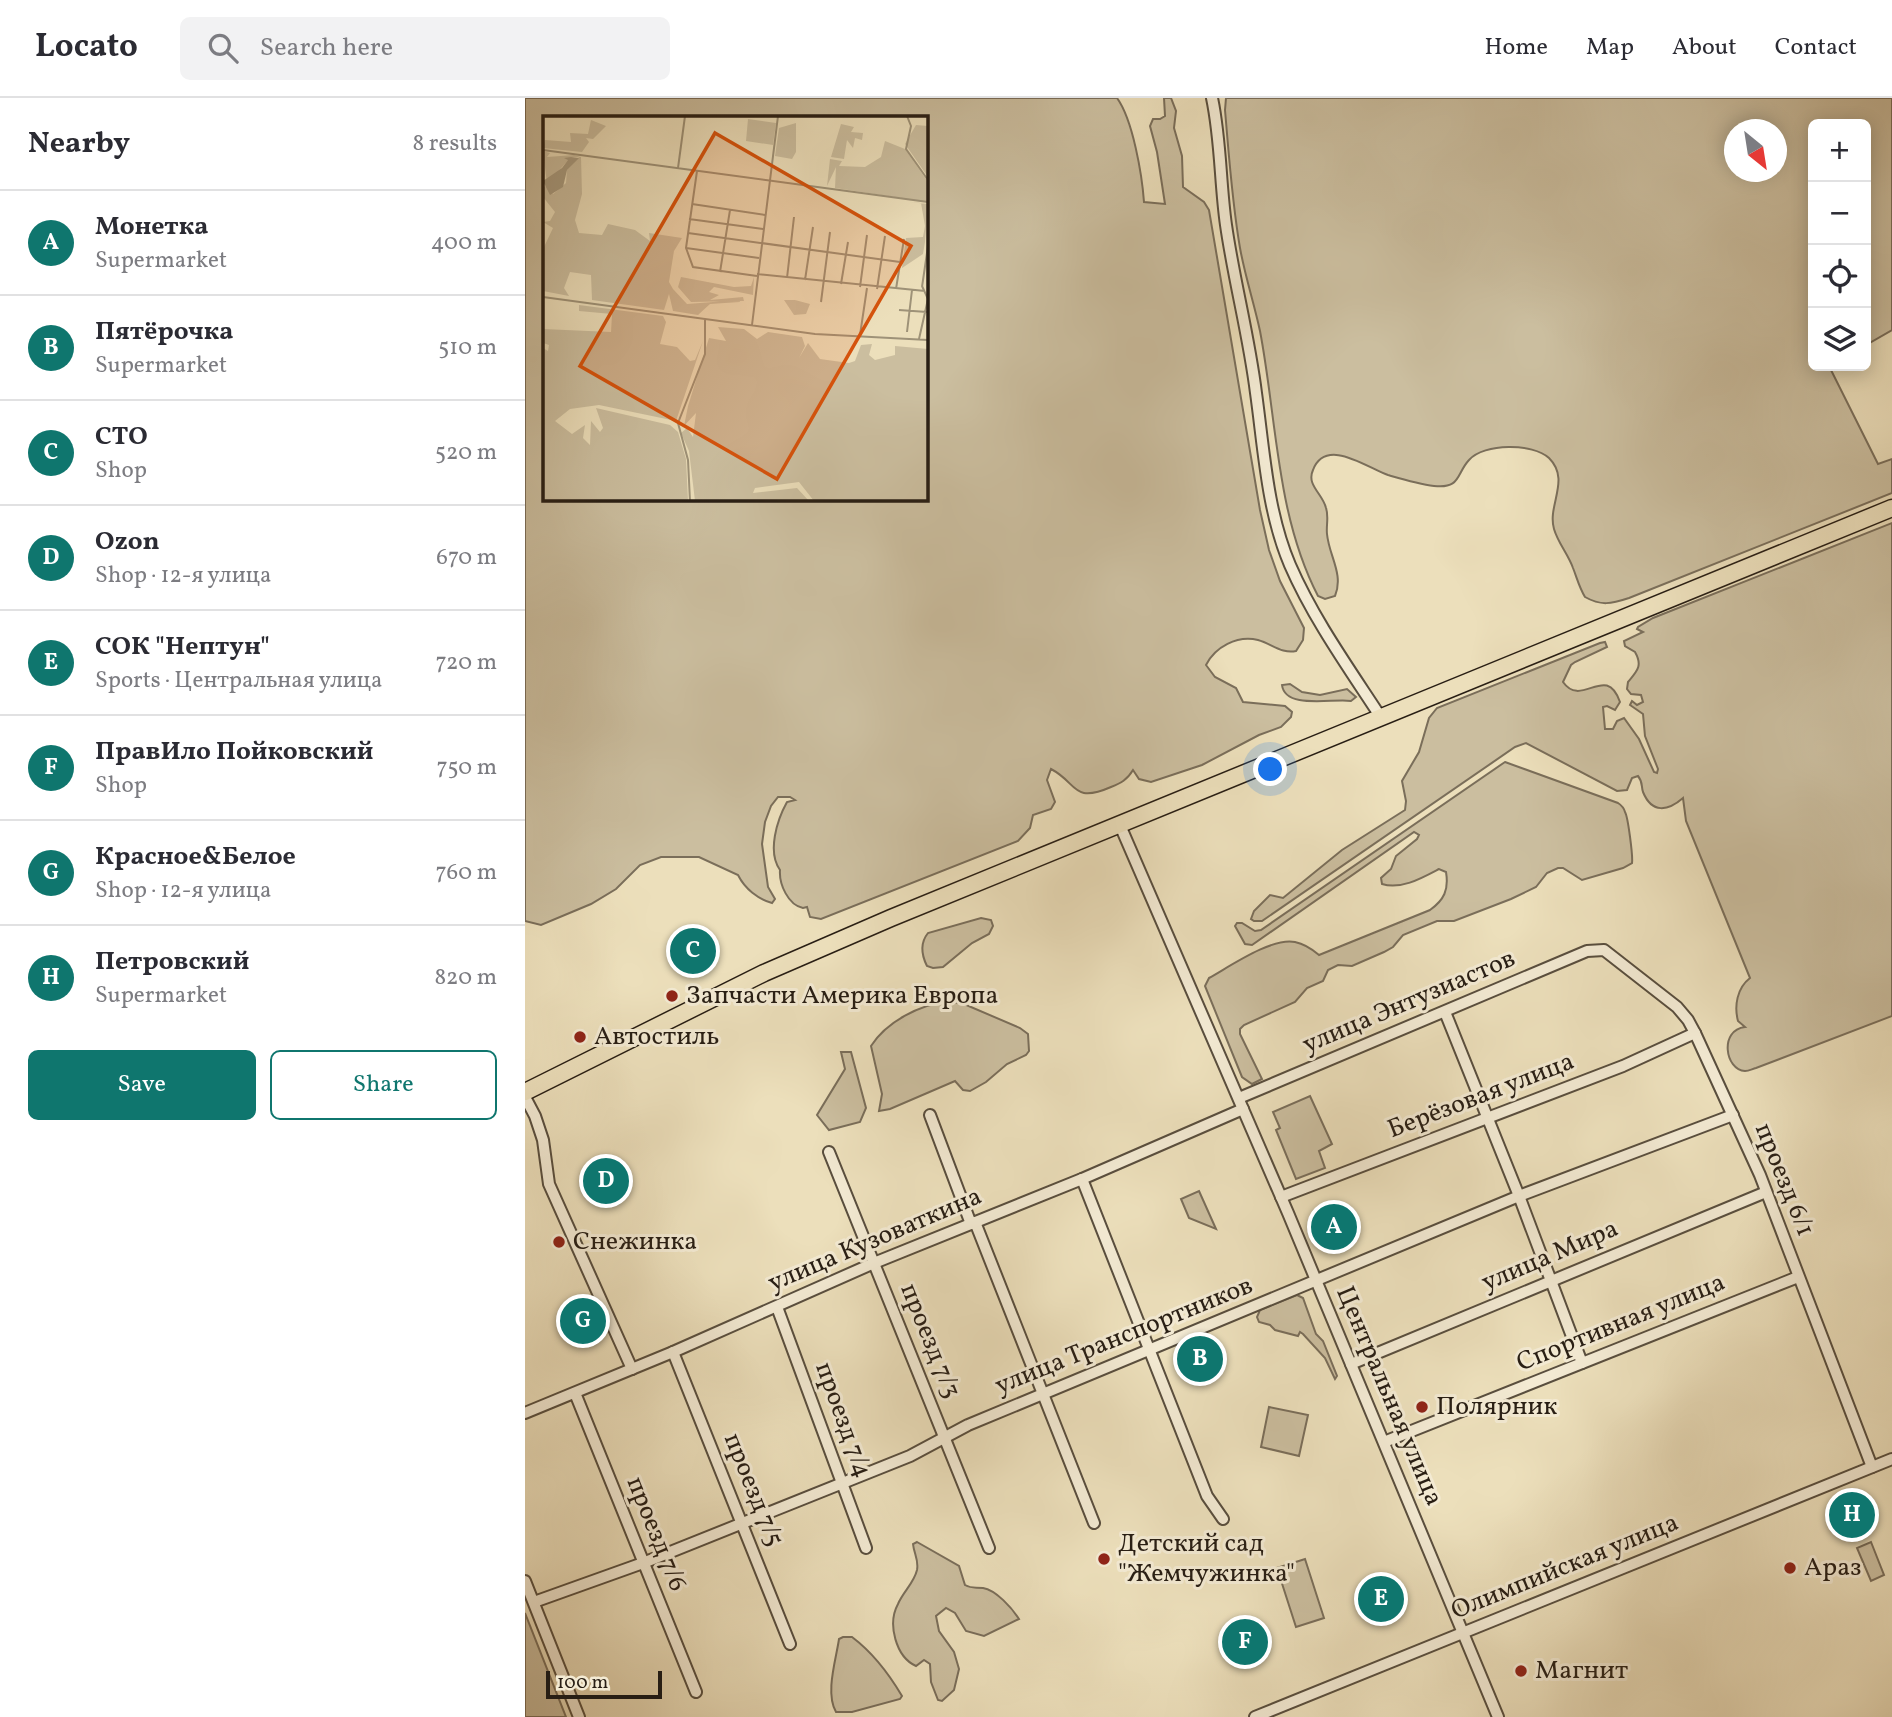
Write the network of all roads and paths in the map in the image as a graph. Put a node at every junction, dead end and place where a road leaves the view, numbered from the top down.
1 (1212, 98) edge
2 (1892, 508) edge
3 (1380, 716) junction
4 (1119, 823) junction
5 (1598, 949) joint
6 (1445, 1012) junction
7 (1695, 1033) junction
8 (525, 1094) edge
9 (1241, 1104) junction
10 (930, 1115) dead end
11 (1733, 1115) junction
12 (1488, 1118) junction
13 (829, 1152) dead end
14 (1082, 1179) junction
15 (1766, 1192) junction
16 (1520, 1196) junction
17 (1281, 1197) junction
18 (973, 1223) junction
19 (874, 1263) junction
20 (1798, 1277) junction
21 (1552, 1279) junction
22 (1316, 1280) junction
23 (777, 1307) junction
24 (1150, 1350) junction
25 (673, 1352) junction
26 (1582, 1363) junction
27 (1352, 1364) junction
28 (632, 1369) junction
29 (575, 1393) junction
30 (1042, 1393) junction
31 (525, 1413) edge
32 (944, 1437) junction
33 (1384, 1442) junction
34 (1892, 1459) edge
35 (1872, 1466) junction
36 (842, 1484) junction
37 (1223, 1519) dead end
38 (1094, 1523) dead end
39 (742, 1524) junction
40 (866, 1548) dead end
41 (989, 1548) dead end
42 (643, 1563) junction
43 (525, 1581) edge
44 (534, 1602) junction
45 (1462, 1632) junction
46 (790, 1644) dead end
47 (696, 1692) dead end
48 (579, 1717) edge
49 (1255, 1717) edge
50 (1497, 1717) edge

1 - 3 street
2 - 3 highway
3 - 4 highway
4 - 8 highway
4 - 9 street, Центральная улица
5 - 6 street, улица Энтузиастов
5 - 7 street, проезд 6/1
6 - 9 street, улица Энтузиастов
6 - 12 street
7 - 11 street, проезд 6/1
7 - 12 street, Берёзовая улица
8 - 28 street
9 - 14 street, улица Кузоваткина
9 - 17 street, Центральная улица
10 - 18 street
11 - 15 street, проезд 6/1
11 - 16 street, улица Транспортников
12 - 16 street
12 - 17 street, Берёзовая улица
13 - 19 street, проезд 7/3
14 - 18 street, улица Кузоваткина
14 - 24 street
15 - 20 street, проезд 6/1
15 - 21 street, улица Мира
16 - 21 street
16 - 22 street, улица Транспортников
17 - 22 street, Центральная улица
18 - 19 street, улица Кузоваткина
18 - 30 street
19 - 23 street, улица Кузоваткина
19 - 32 street, проезд 7/3
20 - 26 street, Спортивная улица
20 - 35 street, проезд 6/1
21 - 26 street
21 - 27 street, улица Мира
22 - 24 street, улица Транспортников
22 - 27 street, Центральная улица
23 - 25 street, улица Кузоваткина
23 - 36 street, проезд 7/4
24 - 30 street, улица Транспортников
24 - 37 street
25 - 28 street, улица Кузоваткина
25 - 39 street, проезд 7/5
26 - 33 street, Спортивная улица
27 - 33 street, Центральная улица
28 - 29 street, улица Кузоваткина
29 - 31 street, улица Кузоваткина
29 - 42 street, проезд 7/6
30 - 32 street, улица Транспортников
30 - 38 street
32 - 36 street, улица Транспортников
32 - 41 street, проезд 7/3
33 - 45 street, Центральная улица
34 - 35 street, Олимпийская улица
35 - 45 street, Олимпийская улица
36 - 39 street, улица Транспортников
36 - 40 street, проезд 7/4
39 - 42 street, улица Транспортников
39 - 46 street, проезд 7/5
42 - 44 street, улица Транспортников
42 - 47 street, проезд 7/6
43 - 44 street
44 - 48 street
45 - 49 street, Олимпийская улица
45 - 50 street, Центральная улица

